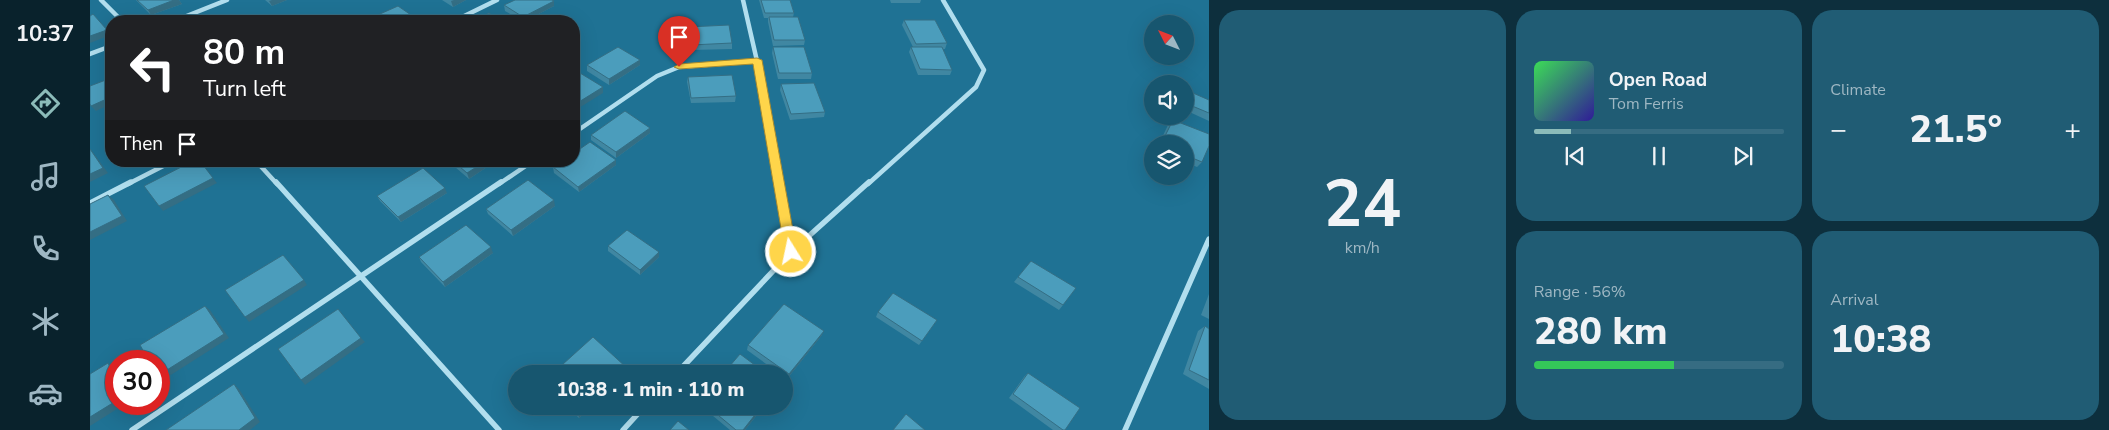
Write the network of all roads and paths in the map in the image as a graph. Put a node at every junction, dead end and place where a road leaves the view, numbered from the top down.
1 (102, 0) edge
2 (227, 0) edge
3 (497, 0) edge
4 (743, 0) edge
5 (943, 0) edge
6 (116, 15) edge
7 (189, 15) edge
8 (466, 15) edge
9 (105, 48) edge
10 (90, 54) edge
11 (757, 60) junction
12 (580, 129) edge
13 (161, 167) edge
14 (262, 167) edge
15 (524, 167) edge
16 (90, 203) edge
17 (1209, 239) edge
18 (791, 252) junction
19 (363, 277) junction
20 (684, 365) edge
21 (637, 415) edge
22 (132, 430) edge
23 (499, 430) edge
24 (623, 430) edge
25 (1125, 430) edge

1 - 6 street
2 - 7 street
3 - 8 street
4 - 11 street
5 - 18 street
9 - 10 street
11 - 12 street
11 - 18 street
13 - 16 street
14 - 19 street
15 - 19 street
17 - 25 street
18 - 20 street
19 - 22 street
19 - 23 street
21 - 24 street

